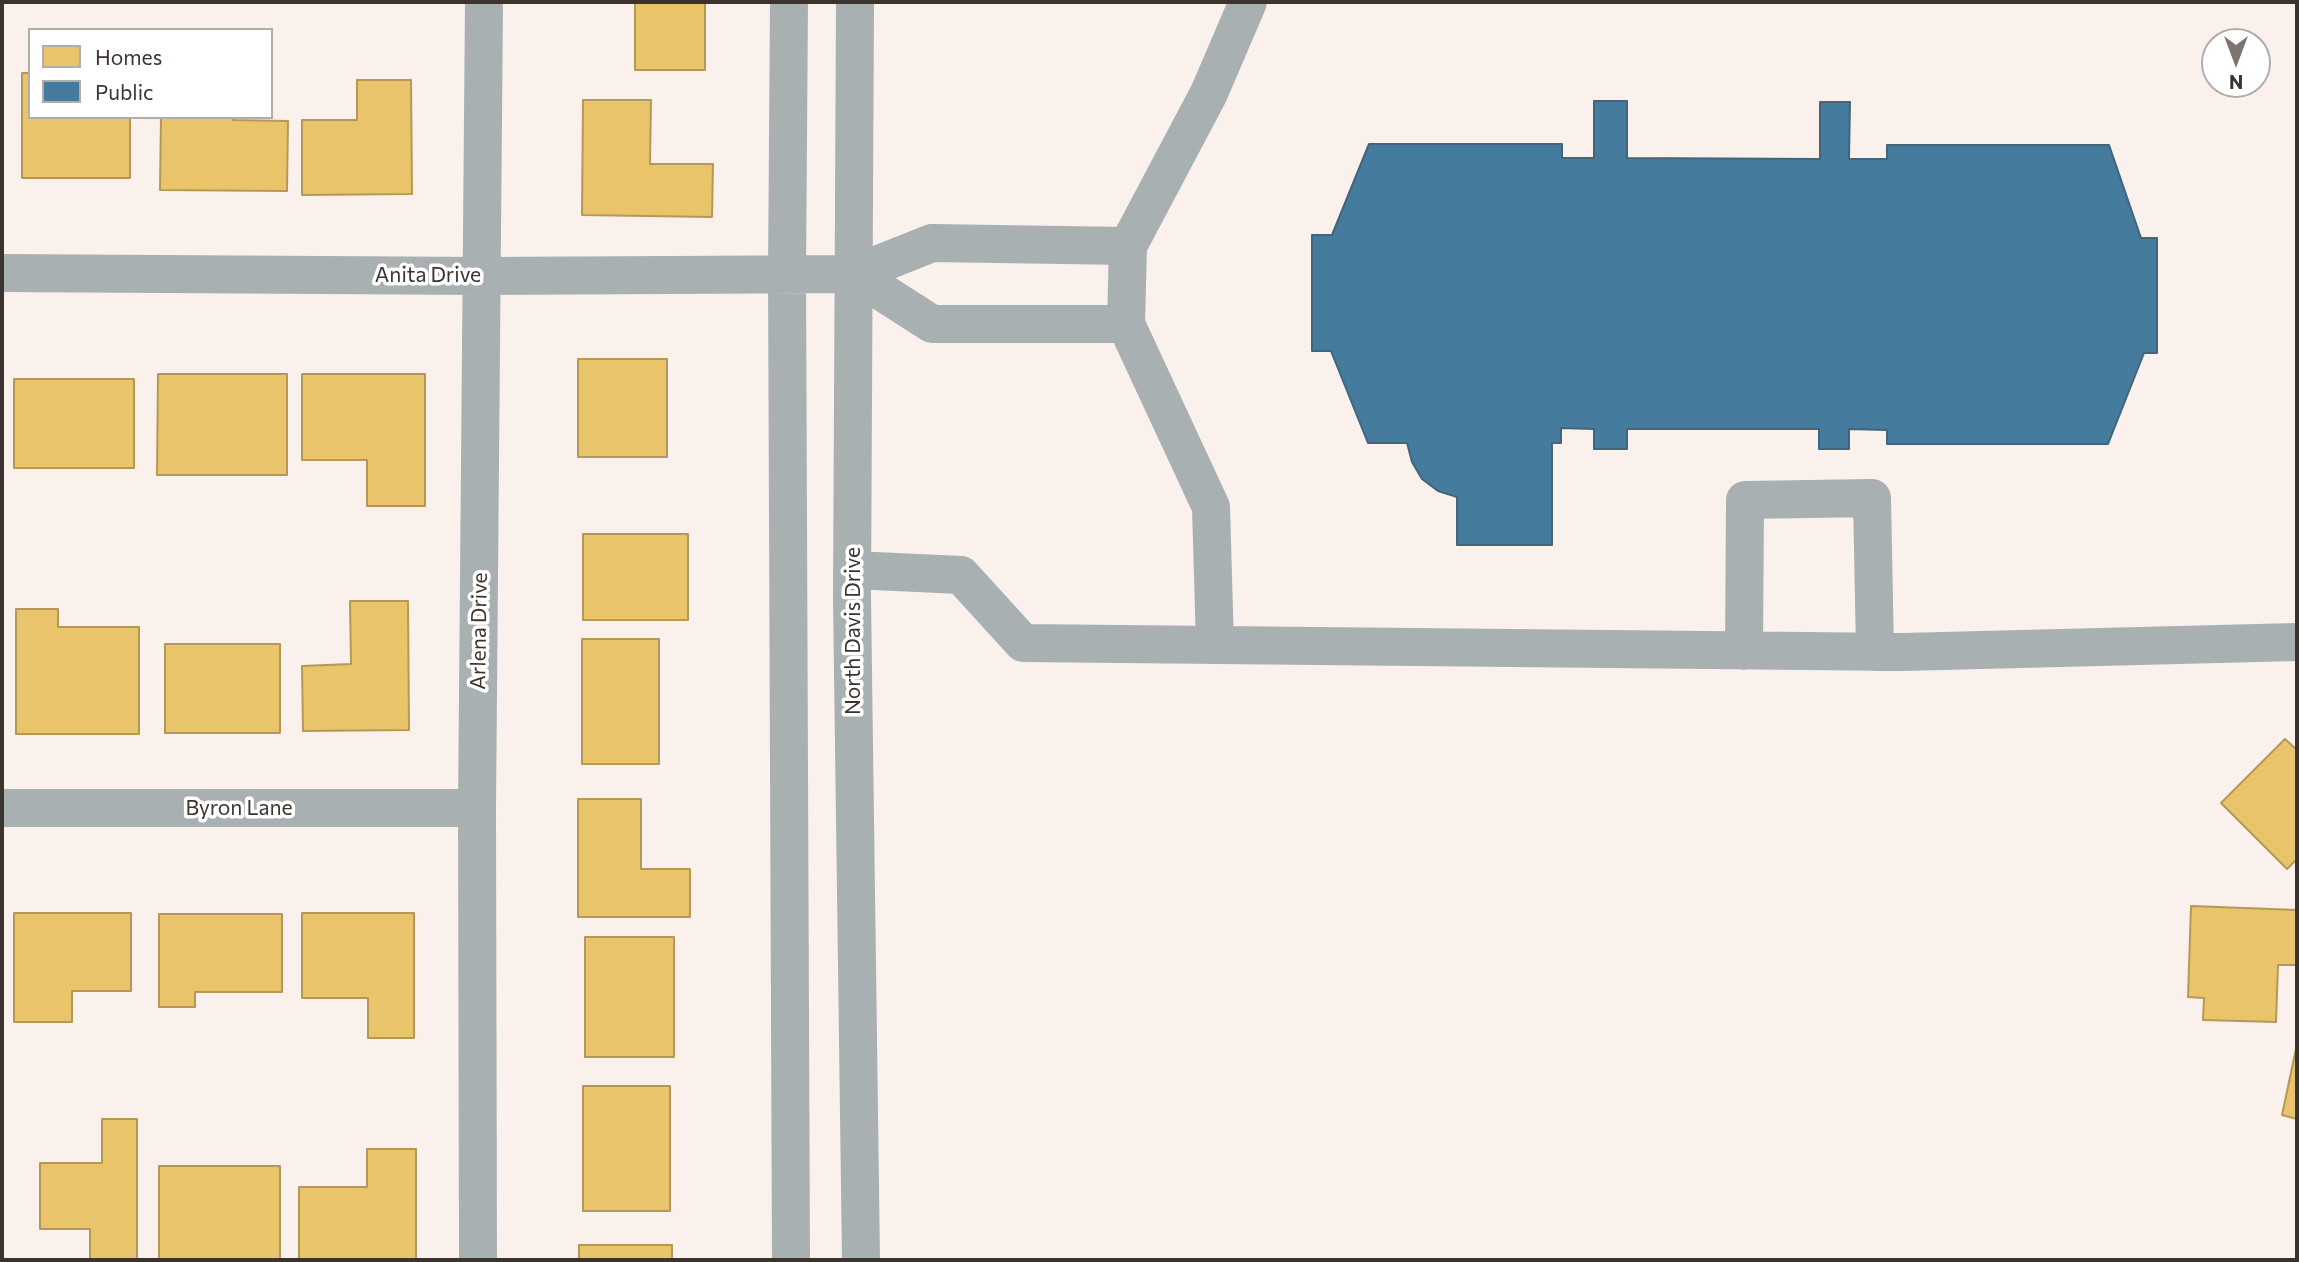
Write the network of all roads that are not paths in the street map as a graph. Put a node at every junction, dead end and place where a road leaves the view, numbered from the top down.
1 (484, 2) edge
2 (789, 2) edge
3 (855, 2) edge
4 (1248, 2) edge
5 (1128, 246) junction
6 (2, 273) edge
7 (787, 274) junction
8 (854, 274) junction
9 (482, 276) junction
10 (1125, 324) junction
11 (852, 570) junction
12 (2297, 642) edge
13 (1215, 645) junction
14 (1744, 651) junction
15 (1875, 652) junction
16 (2, 808) edge
17 (477, 808) junction
18 (478, 1260) edge
19 (791, 1260) edge
20 (860, 1260) edge

1 - 9 street, Arlena Drive
2 - 7 street
3 - 8 street, North Davis Drive
4 - 5 street
5 - 8 street
5 - 10 street
6 - 9 street, Anita Drive
7 - 8 street, Anita Drive
7 - 9 street, Anita Drive
7 - 19 street
8 - 10 street
8 - 11 street, North Davis Drive
9 - 17 street, Arlena Drive
10 - 13 street
11 - 13 street
11 - 20 street, North Davis Drive
12 - 15 street
13 - 14 street
14 - 15 street
14 - 15 street
16 - 17 street, Byron Lane
17 - 18 street, Arlena Drive

